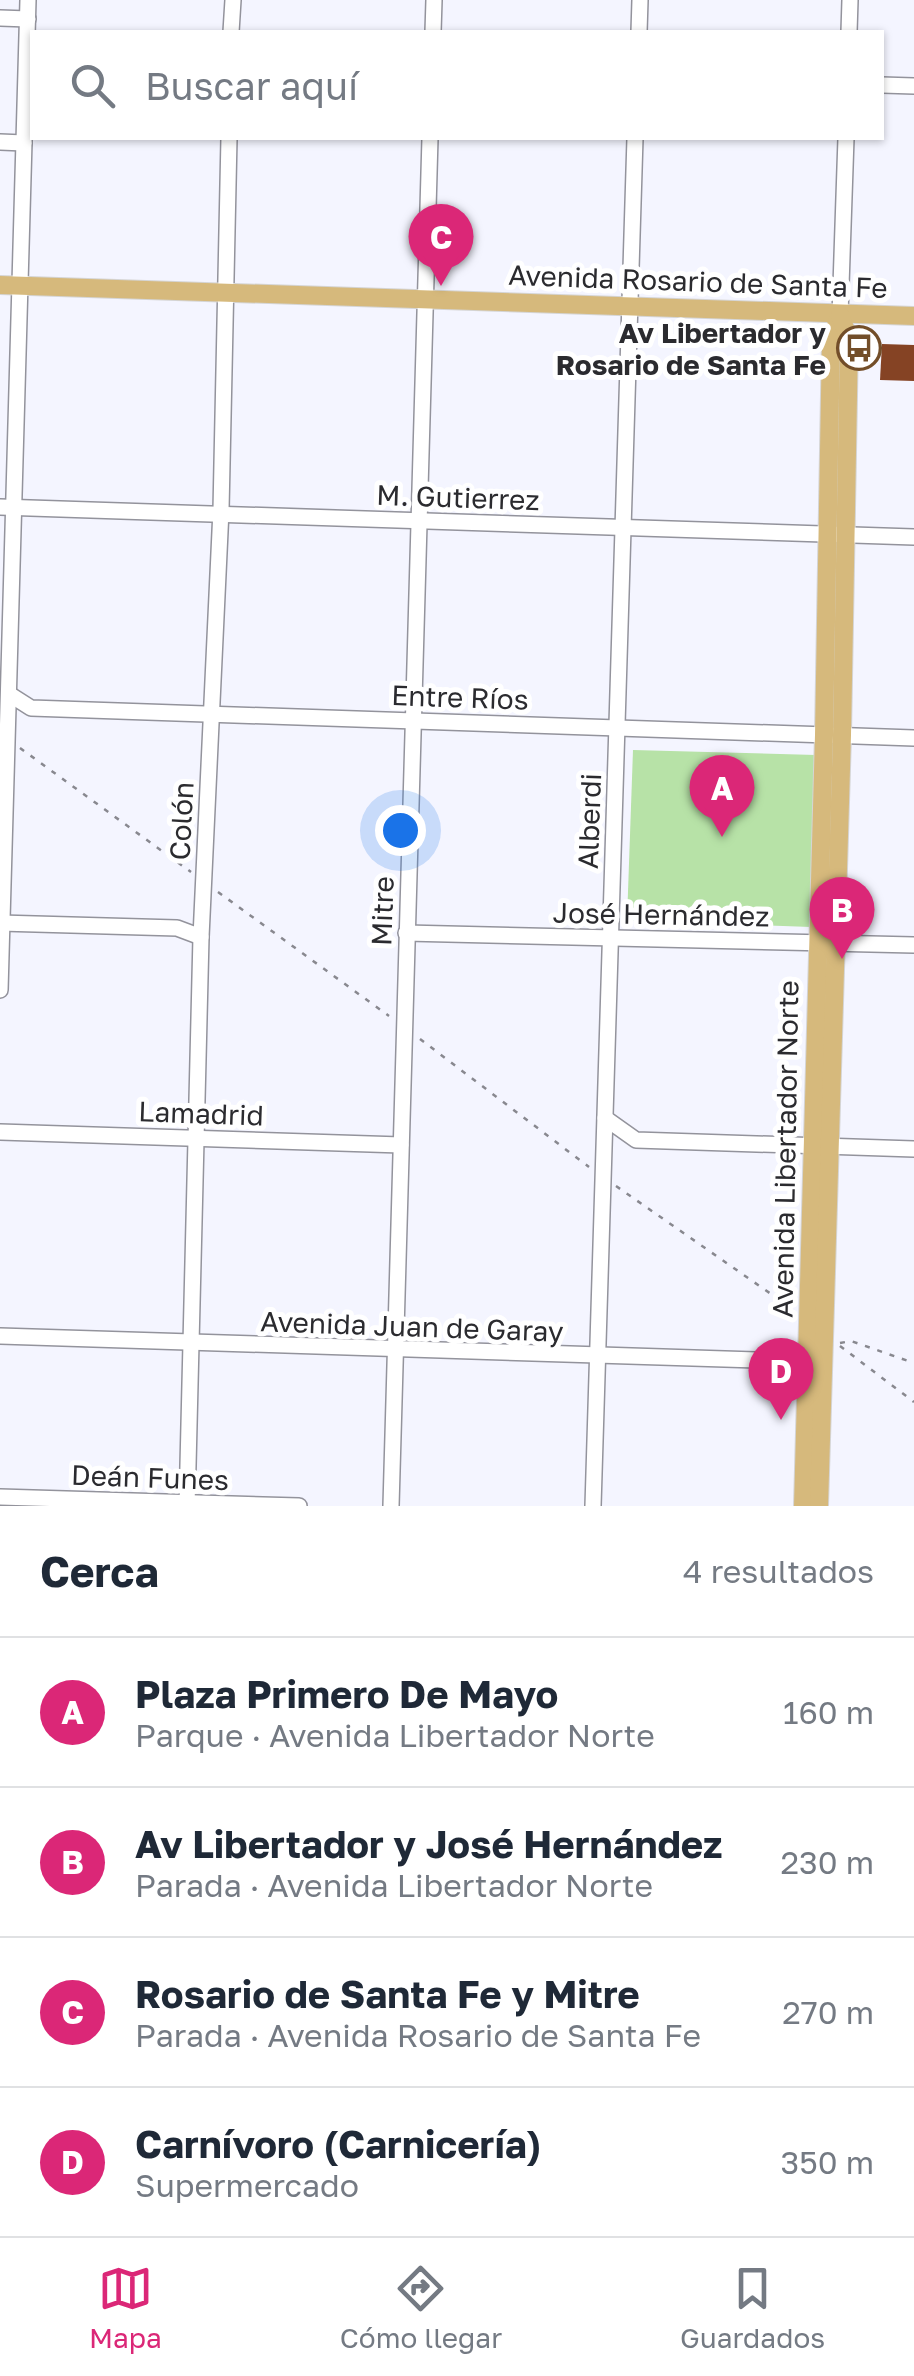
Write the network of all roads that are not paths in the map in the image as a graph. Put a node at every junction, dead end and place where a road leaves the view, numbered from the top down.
1 (28, 0) edge
2 (232, 0) edge
3 (434, 0) edge
4 (640, 0) edge
5 (850, 0) edge
6 (0, 18) edge
7 (28, 19) junction
8 (232, 30) edge
9 (433, 30) edge
10 (638, 30) edge
11 (849, 30) edge
12 (29, 64) edge
13 (884, 85) edge
14 (914, 86) edge
15 (228, 140) edge
16 (430, 140) edge
17 (635, 140) edge
18 (846, 140) edge
19 (0, 142) edge
20 (24, 143) junction
21 (0, 284) edge
22 (20, 285) junction
23 (225, 290) junction
24 (426, 298) junction
25 (630, 306) junction
26 (840, 315) junction
27 (914, 316) edge
28 (7, 508) edge
29 (221, 514) junction
30 (419, 521) junction
31 (623, 528) junction
32 (838, 535) junction
33 (914, 537) edge
34 (9, 694) junction
35 (211, 714) junction
36 (413, 721) junction
37 (617, 727) junction
38 (833, 735) junction
39 (914, 738) edge
40 (1, 924) edge
41 (406, 933) junction
42 (201, 936) junction
43 (610, 938) junction
44 (827, 942) junction
45 (914, 945) edge
46 (0, 990) edge
47 (605, 1118) junction
48 (0, 1132) edge
49 (196, 1138) junction
50 (401, 1145) junction
51 (820, 1147) junction
52 (914, 1149) edge
53 (0, 1336) edge
54 (190, 1343) junction
55 (395, 1350) junction
56 (597, 1357) junction
57 (815, 1362) junction
58 (0, 1497) edge
59 (186, 1504) edge
60 (299, 1506) edge
61 (391, 1506) edge
62 (593, 1506) edge
63 (803, 1506) edge
64 (819, 1506) edge

1 - 7 street
2 - 8 street
3 - 9 street
4 - 10 street
5 - 11 street
6 - 7 street
7 - 12 street
12 - 20 street
13 - 14 street
15 - 23 street, Colón
16 - 24 street, Mitre
17 - 25 street, Alberdi
18 - 26 street, Avenida Libertador Norte
19 - 20 street
20 - 22 street
21 - 22 main road, Avenida Rosario de Santa Fe
22 - 23 main road, Avenida Rosario de Santa Fe
22 - 28 street
23 - 24 main road, Avenida Rosario de Santa Fe
23 - 29 street, Colón
24 - 25 main road, Avenida Rosario de Santa Fe
24 - 30 street, Mitre
25 - 26 main road, Avenida Rosario de Santa Fe
25 - 31 street, Alberdi
26 - 27 main road, Avenida Rosario de Santa Fe
26 - 32 main road, Avenida Libertador Norte
28 - 29 street, M. Gutierrez
28 - 34 street
29 - 30 street, M. Gutierrez
29 - 35 street, Colón
30 - 31 street, M. Gutierrez
30 - 36 street, Mitre
31 - 32 street, M. Gutierrez
31 - 37 street, Alberdi
32 - 33 street, M. Gutierrez
32 - 38 main road, Avenida Libertador Norte
34 - 35 street, Entre Ríos
34 - 40 street
35 - 36 street, Entre Ríos
35 - 42 street, Colón
36 - 37 street, Entre Ríos
36 - 41 street, Mitre
37 - 38 street, Entre Ríos
37 - 43 street, Alberdi
38 - 39 street, Entre Ríos
38 - 44 main road, Avenida Libertador Norte
40 - 42 street
40 - 46 street
41 - 43 street, José Hernández
41 - 50 street, Mitre
42 - 49 street, Colón
43 - 44 street, José Hernández
43 - 47 street, Alberdi
44 - 45 street, José Hernández
44 - 51 main road, Avenida Libertador Norte
47 - 51 street
47 - 56 street, Alberdi
48 - 49 street, Lamadrid
49 - 50 street, Lamadrid
49 - 54 street, Colón
50 - 55 street, Mitre
51 - 52 street
51 - 57 main road, Avenida Libertador Norte
51 - 57 main road, Avenida Libertador Norte
53 - 54 street, Avenida Juan de Garay
54 - 55 street, Avenida Juan de Garay
54 - 59 street, Colón
55 - 56 street, Avenida Juan de Garay
55 - 61 street, Mitre
56 - 57 street, Avenida Juan de Garay
56 - 62 street, Alberdi
57 - 63 main road, Avenida Libertador Norte
57 - 64 main road, Avenida Libertador Norte
58 - 59 street, Deán Funes
59 - 60 street, Deán Funes

